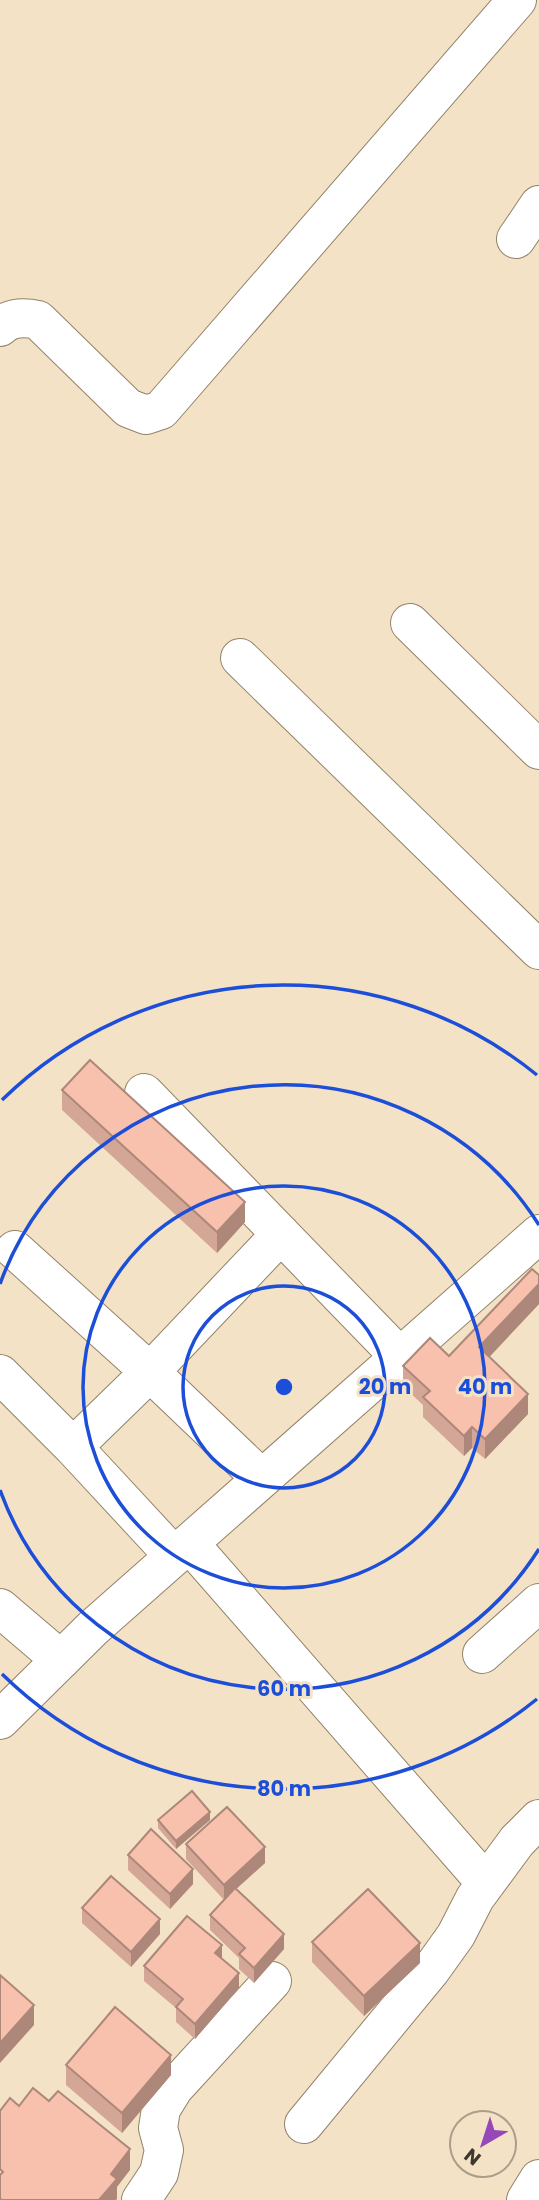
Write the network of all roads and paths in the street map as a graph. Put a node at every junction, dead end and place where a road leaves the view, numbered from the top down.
1 (517, 0) edge
2 (539, 205) edge
3 (516, 239) dead end
4 (0, 327) edge
5 (411, 623) dead end
6 (240, 658) dead end
7 (539, 750) edge
8 (539, 950) edge
9 (144, 1093) dead end
10 (281, 1234) junction
11 (539, 1234) edge
12 (15, 1250) dead end
13 (400, 1357) junction
14 (150, 1372) junction
15 (0, 1374) edge
16 (73, 1447) junction
17 (262, 1479) junction
18 (181, 1550) junction
19 (539, 1603) edge
20 (0, 1608) edge
21 (482, 1654) dead end
22 (61, 1660) junction
23 (0, 1720) edge
24 (539, 1819) edge
25 (486, 1883) junction
26 (272, 1981) dead end
27 (304, 2124) dead end
28 (539, 2179) edge
29 (141, 2200) edge
30 (526, 2200) edge

1 - 4 street
2 - 3 street
5 - 7 street
6 - 8 street
9 - 10 street
10 - 13 street
10 - 14 street
11 - 13 street
12 - 14 street
13 - 17 street
14 - 16 street
14 - 17 street
15 - 16 street
16 - 18 street
17 - 18 street
18 - 22 street
18 - 25 street
19 - 21 street
20 - 22 street
22 - 23 street
24 - 25 street
25 - 27 street
26 - 29 street
28 - 30 street

